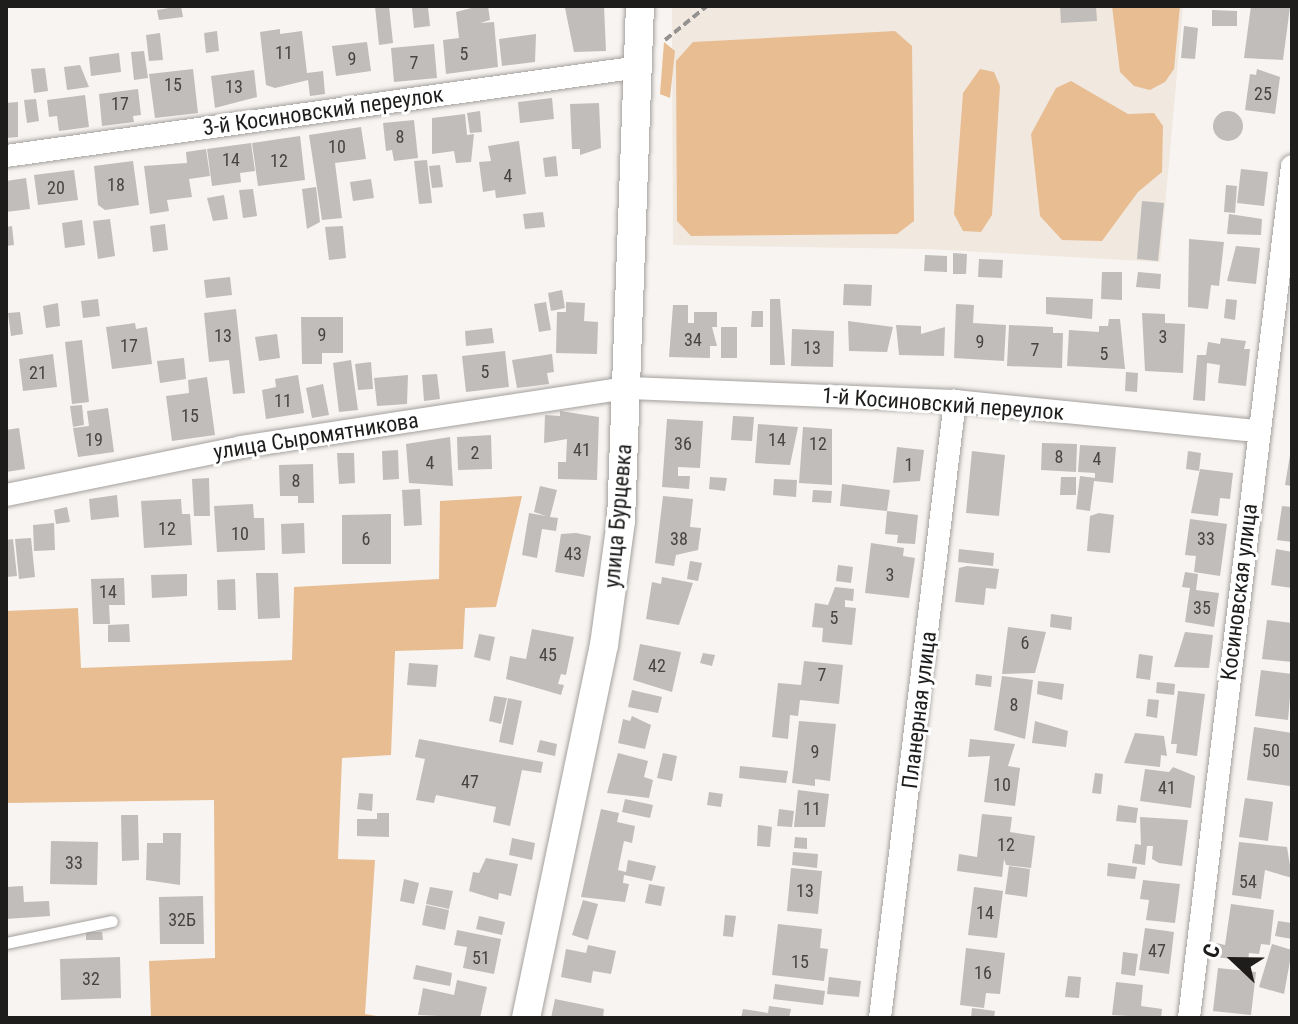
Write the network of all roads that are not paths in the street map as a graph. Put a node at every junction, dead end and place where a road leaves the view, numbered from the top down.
1 (640, 6) edge
2 (639, 67) junction
3 (6, 156) edge
4 (1292, 166) edge
5 (628, 388) junction
6 (955, 401) junction
7 (1258, 431) junction
8 (6, 495) edge
9 (112, 921) dead end
10 (6, 943) edge
11 (526, 1018) edge
12 (880, 1018) edge
13 (1189, 1018) edge

1 - 2 street, улица Бурцевка
2 - 3 street, 3-й Косиновский переулок
2 - 5 street, улица Бурцевка
4 - 7 street, Косиновская улица
5 - 6 street, 1-й Косиновский переулок
5 - 8 street, улица Сыромятникова
5 - 11 street, улица Бурцевка
6 - 7 street, 1-й Косиновский переулок
6 - 12 street, Планерная улица
7 - 13 street, Косиновская улица
9 - 10 lane

